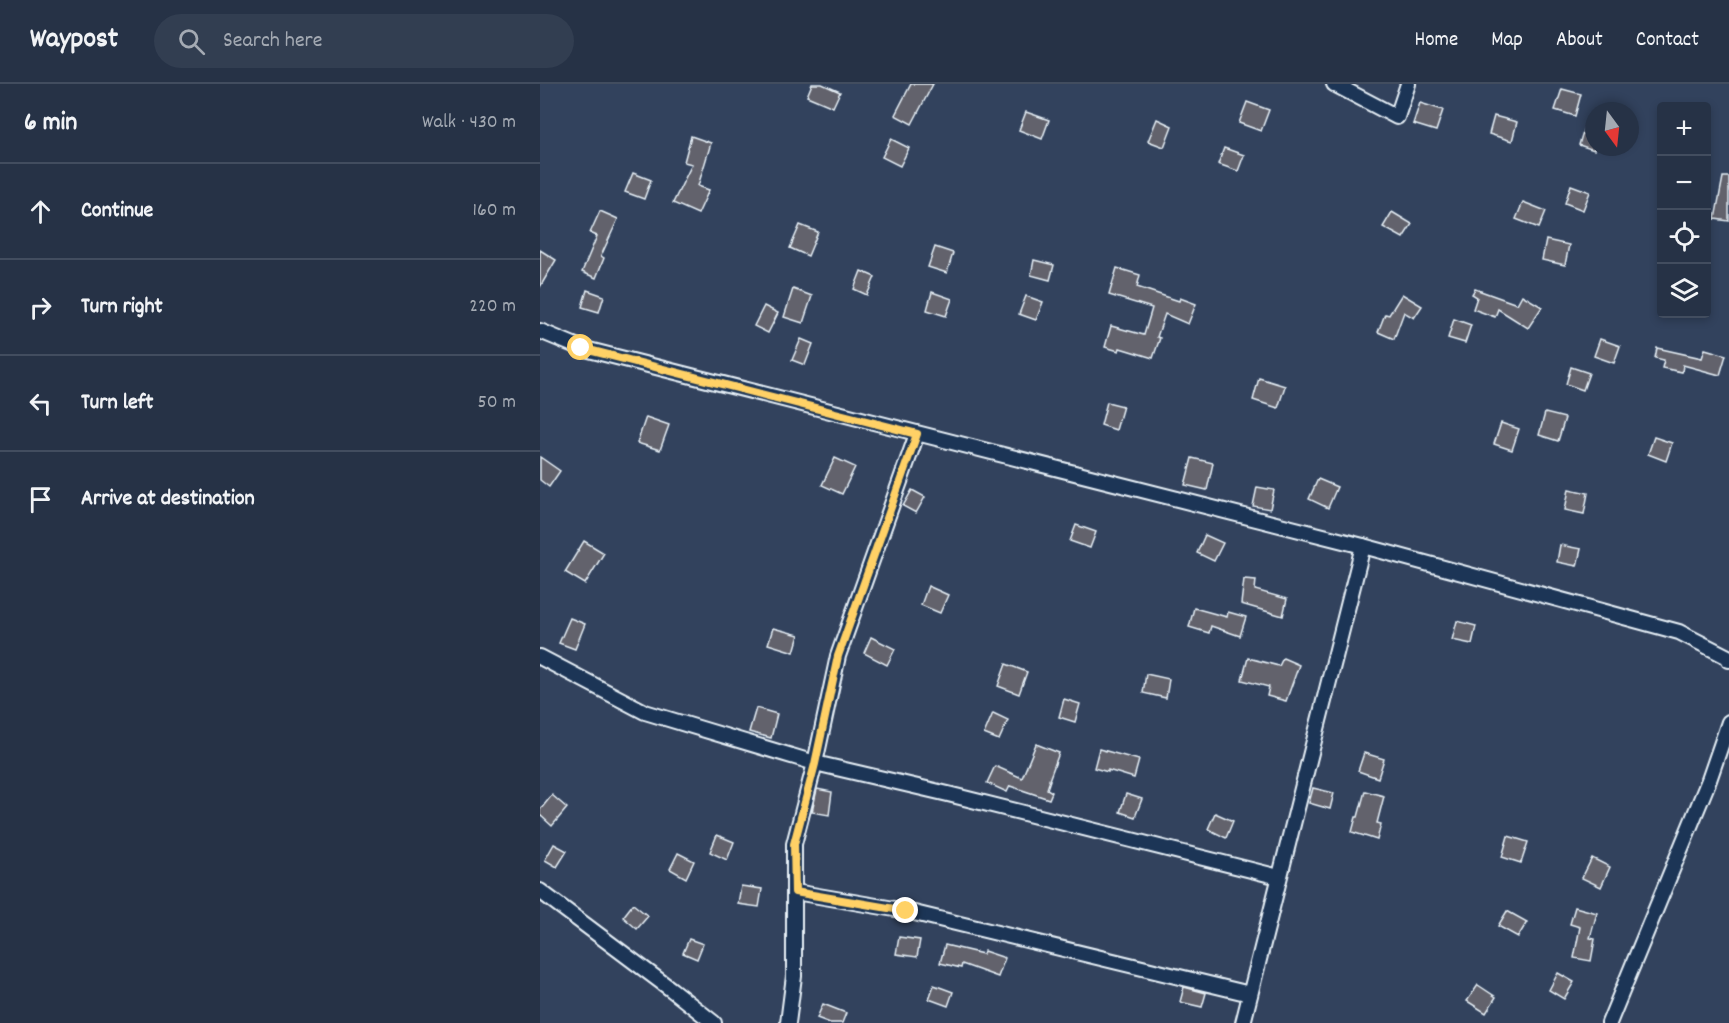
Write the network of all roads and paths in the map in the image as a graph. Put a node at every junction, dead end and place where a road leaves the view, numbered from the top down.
1 (1334, 84) edge
2 (1408, 84) edge
3 (540, 332) edge
4 (917, 434) junction
5 (1363, 546) junction
6 (540, 657) edge
7 (1729, 660) edge
8 (1729, 722) edge
9 (815, 764) junction
10 (1279, 877) junction
11 (540, 891) edge
12 (795, 892) junction
13 (1250, 994) junction
14 (714, 1023) edge
15 (788, 1023) edge
16 (1243, 1023) edge
17 (1609, 1023) edge

1 - 2 street
3 - 4 street
4 - 5 street
4 - 9 street
5 - 7 street
5 - 10 street
6 - 9 street
8 - 17 street
9 - 10 street
9 - 12 street
10 - 13 street
11 - 14 street
12 - 13 street
12 - 15 street
13 - 16 street

